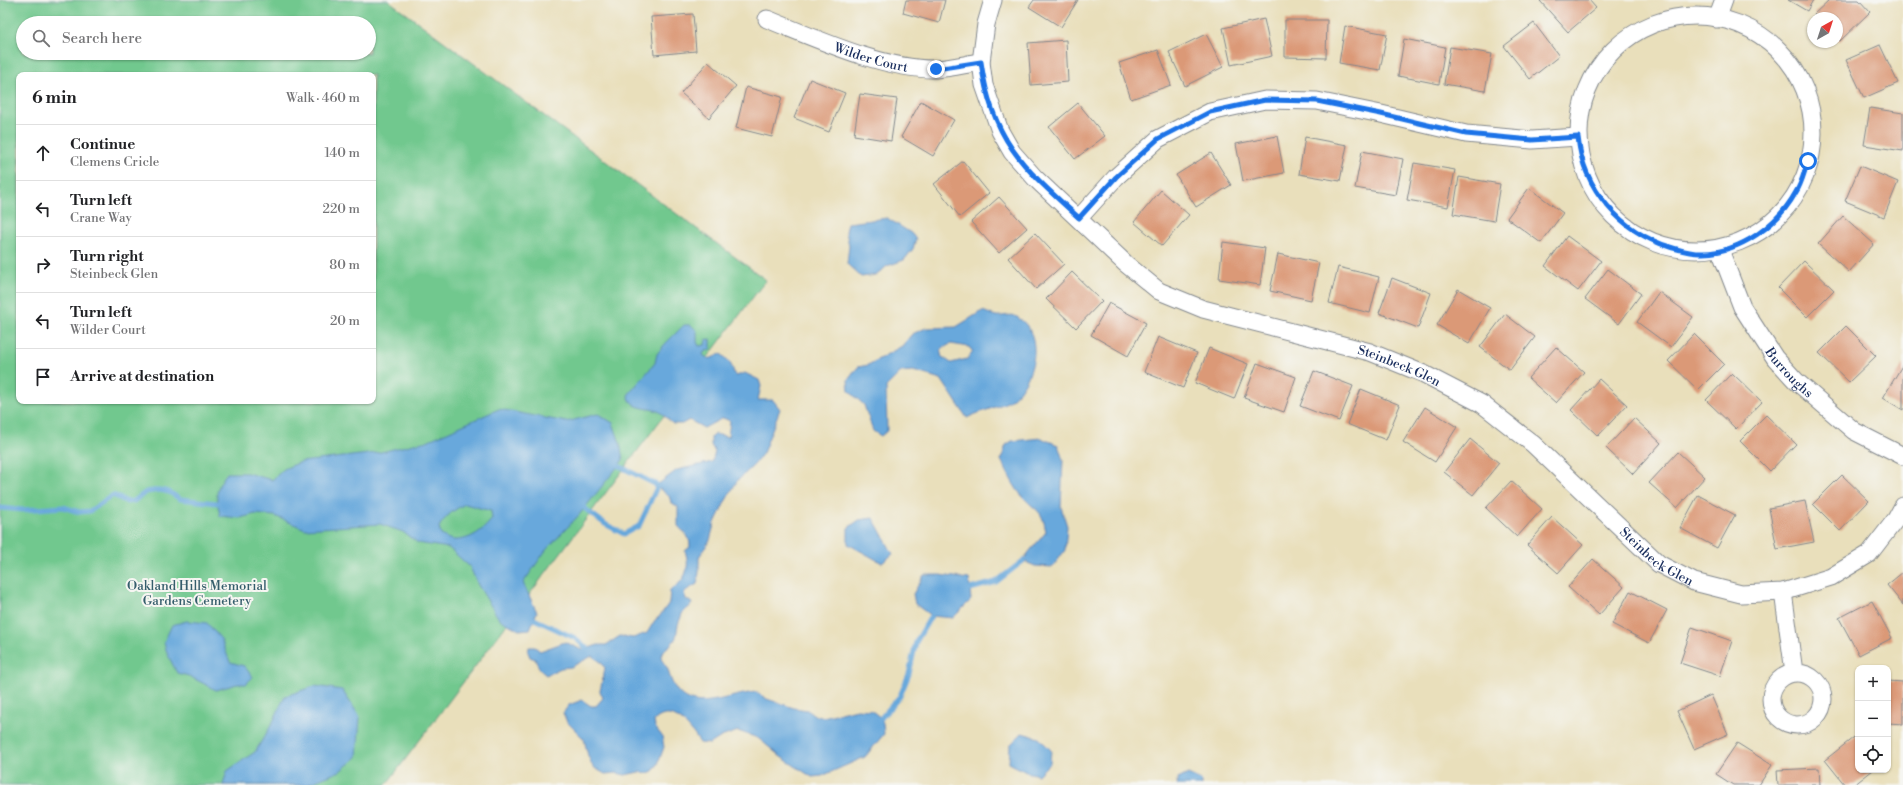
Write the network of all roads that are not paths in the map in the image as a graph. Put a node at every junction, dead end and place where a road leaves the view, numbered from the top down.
1 (993, 0) edge
2 (1724, 0) edge
3 (767, 19) dead end
4 (1717, 19) junction
5 (981, 62) junction
6 (1578, 137) junction
7 (1079, 218) junction
8 (1720, 250) junction
9 (1903, 456) edge
10 (1903, 506) edge
11 (1783, 592) junction
12 (1794, 672) dead end

1 - 5 street, Steinbeck Glen
2 - 4 street
3 - 5 street, Wilder Court
4 - 6 street
4 - 8 street
5 - 7 street, Steinbeck Glen
6 - 7 street
6 - 8 street
7 - 11 street, Steinbeck Glen
8 - 9 street, Burroughs
10 - 11 street, Steinbeck Glen
11 - 12 street

